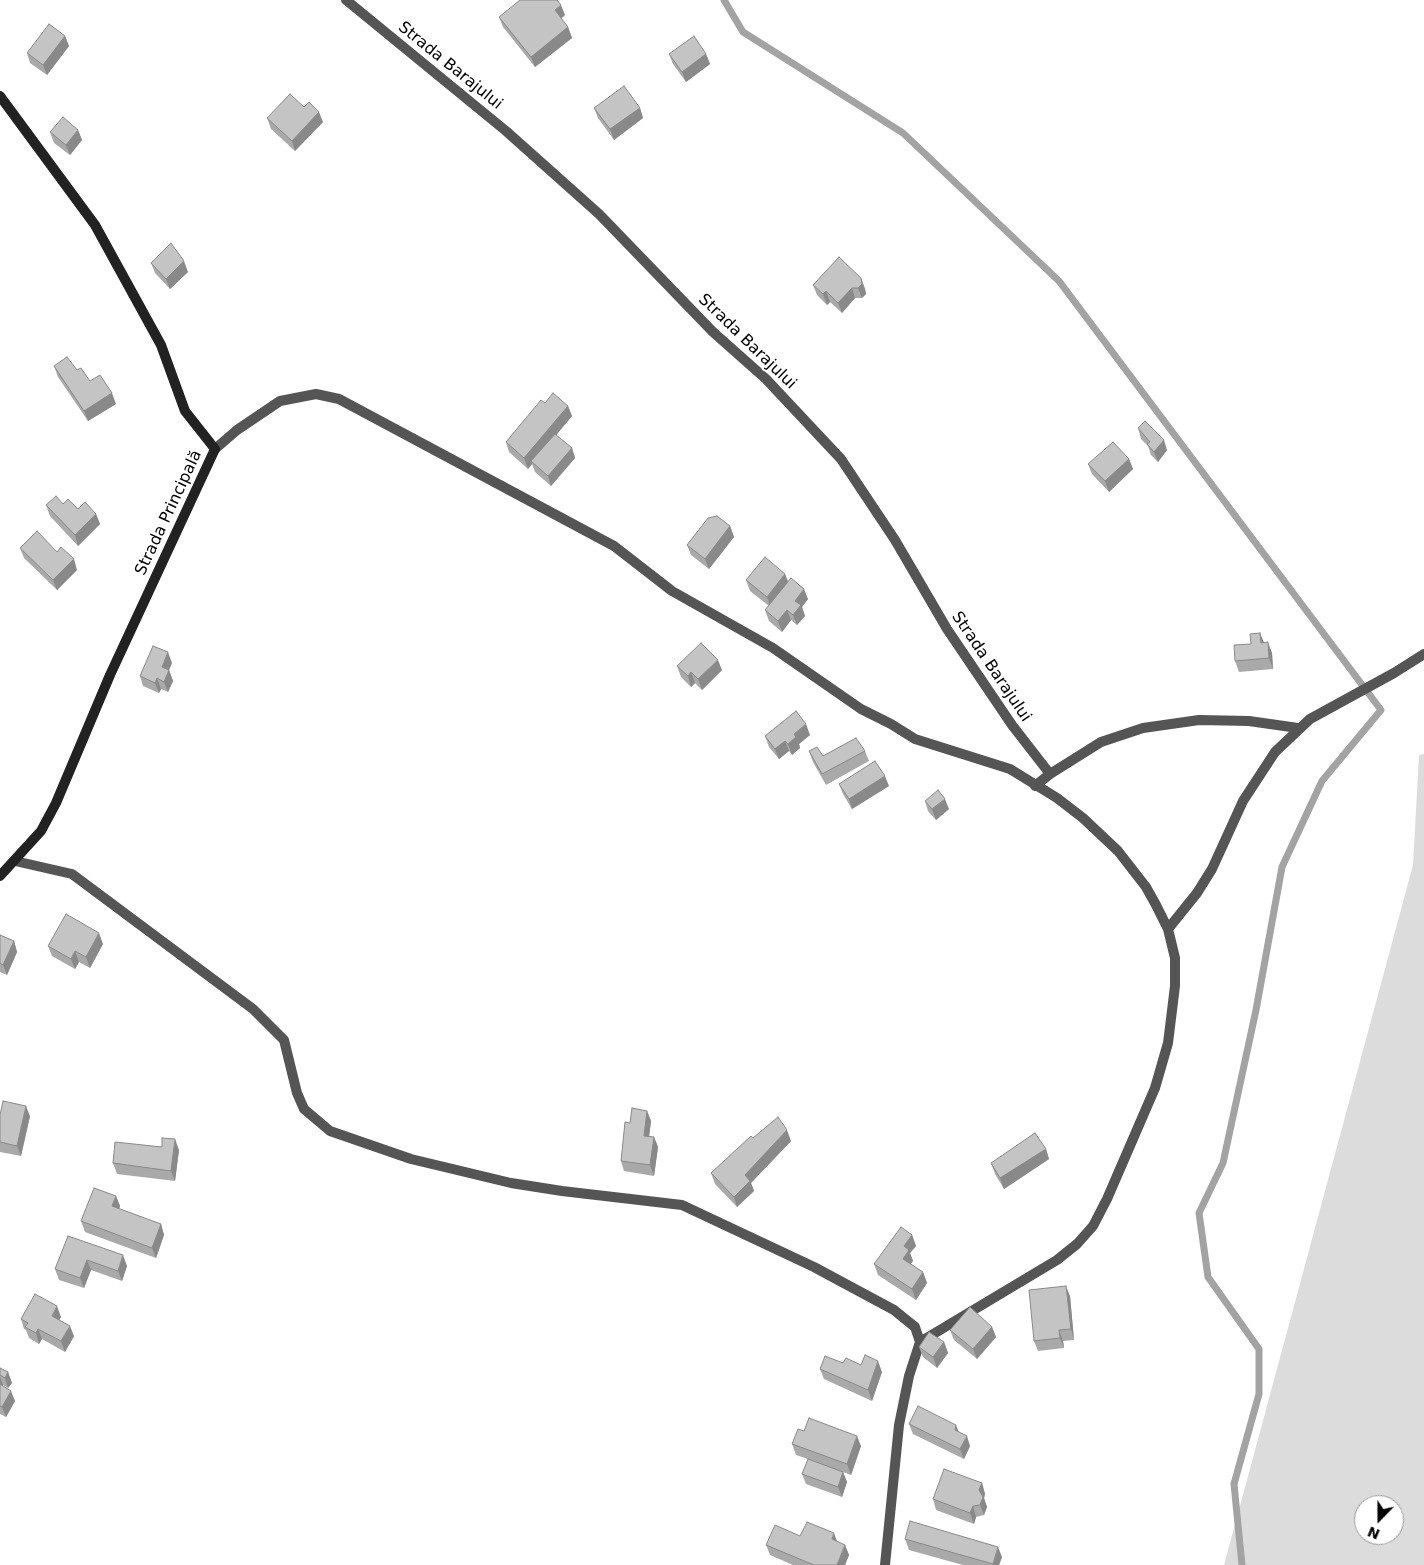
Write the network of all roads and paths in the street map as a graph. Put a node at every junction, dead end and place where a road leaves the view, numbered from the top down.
1 (346, 0) edge
2 (0, 96) edge
3 (215, 449) junction
4 (1424, 654) edge
5 (1298, 728) junction
6 (1050, 774) junction
7 (1035, 786) junction
8 (15, 861) junction
9 (0, 876) edge
10 (1168, 929) junction
11 (920, 1342) junction
12 (885, 1565) edge

1 - 6 street, Strada Barajului
2 - 3 main road, Strada Principală
3 - 7 street
3 - 8 main road, Strada Principală
4 - 5 street
5 - 6 street
5 - 10 street
6 - 7 street
7 - 10 street
8 - 9 main road, Strada Principală
8 - 11 street
10 - 11 street
11 - 12 street

